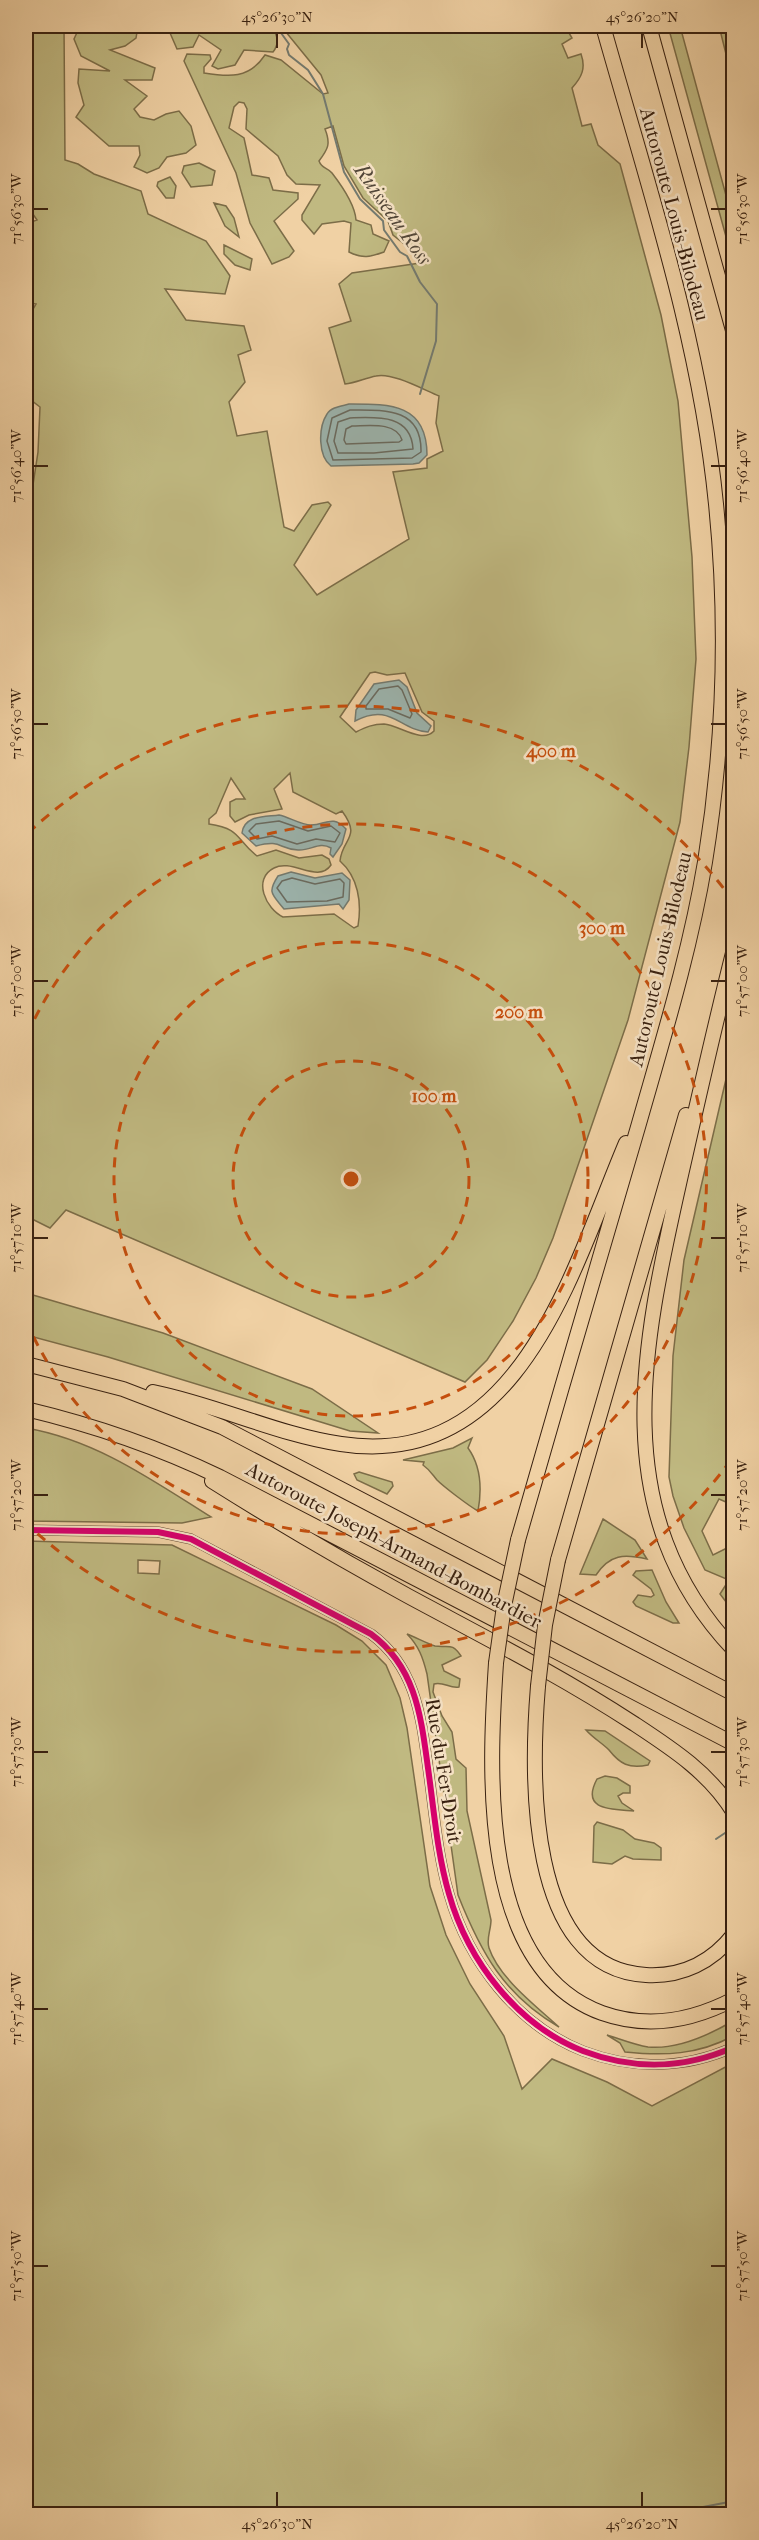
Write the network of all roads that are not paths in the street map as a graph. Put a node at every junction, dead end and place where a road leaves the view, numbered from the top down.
1 (603, 26) edge
2 (649, 26) edge
3 (734, 334) edge
4 (734, 949) edge
5 (723, 990) junction
6 (649, 1088) junction
7 (26, 1364) edge
8 (93, 1379) junction
9 (26, 1409) edge
10 (165, 1452) junction
11 (26, 1530) edge
12 (734, 1650) edge
13 (734, 1694) edge
14 (734, 1744) edge
15 (734, 1813) edge
16 (734, 1934) edge
17 (734, 1999) edge
18 (734, 2047) edge

1 - 6 highway, Autoroute Louis-Bilodeau
2 - 3 highway, Autoroute Louis-Bilodeau
4 - 5 highway
5 - 12 highway
5 - 16 highway, bridge
6 - 8 highway
6 - 17 highway, bridge
7 - 8 highway, Autoroute Joseph-Armand-Bombardier
8 - 13 highway, Autoroute Joseph-Armand-Bombardier
9 - 10 highway, Autoroute Joseph-Armand-Bombardier
10 - 14 highway, Autoroute Joseph-Armand-Bombardier
10 - 15 highway
11 - 18 street, Rue du Fer-Droit

